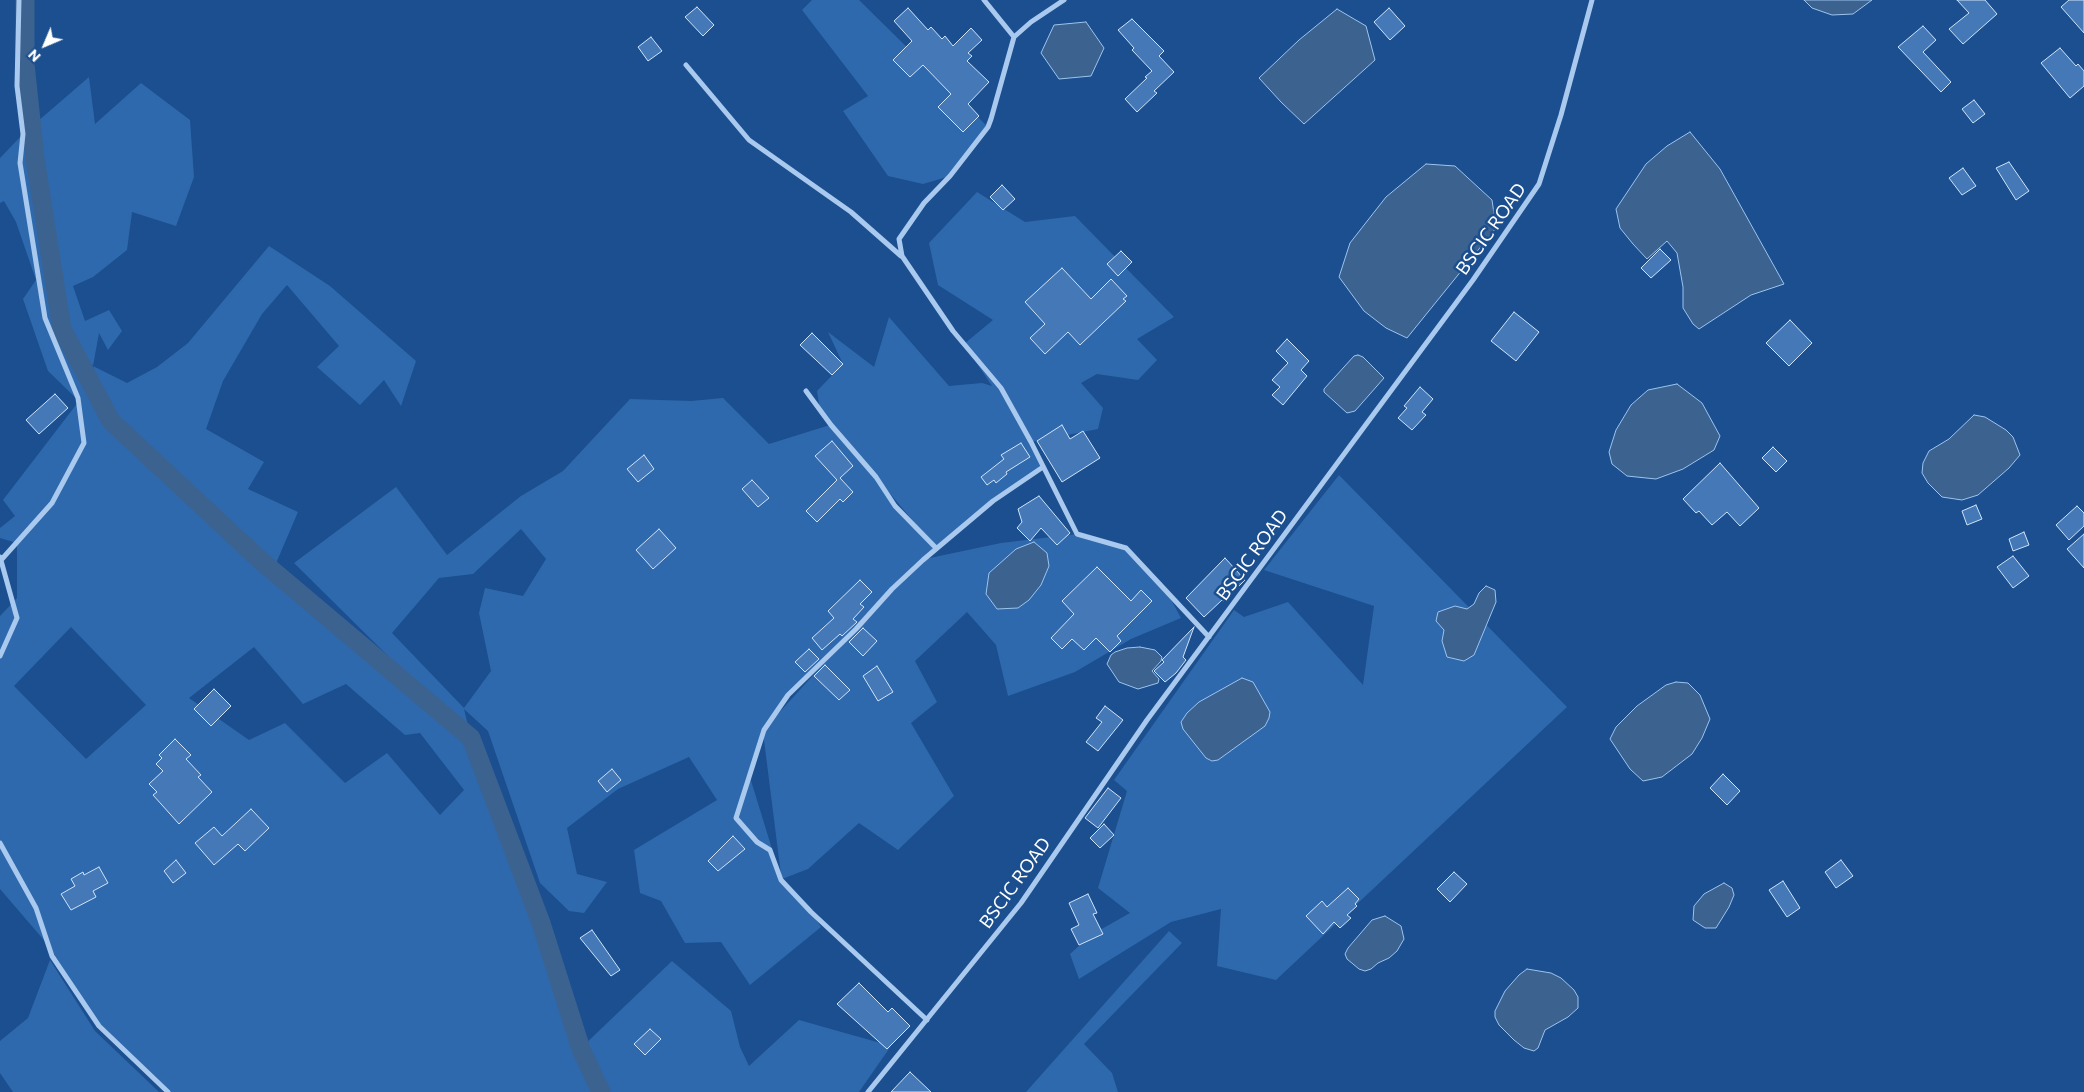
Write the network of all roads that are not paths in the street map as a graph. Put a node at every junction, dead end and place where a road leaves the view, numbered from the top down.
1 (19, 0) edge
2 (984, 0) edge
3 (1064, 0) edge
4 (1592, 0) edge
5 (1014, 37) junction
6 (686, 65) dead end
7 (902, 256) junction
8 (806, 391) dead end
9 (1043, 468) junction
10 (936, 548) junction
11 (1, 557) edge
12 (1209, 638) junction
13 (0, 656) edge
14 (0, 843) edge
15 (927, 1020) junction
16 (168, 1092) edge
17 (868, 1092) edge

1 - 11 street
2 - 5 street
3 - 5 street
4 - 12 street, BSCIC ROAD
5 - 7 street
6 - 7 street
7 - 9 street
8 - 10 street
9 - 10 street
9 - 12 street
10 - 15 street
11 - 13 street
12 - 15 street, BSCIC ROAD
14 - 16 street
15 - 17 street, BSCIC ROAD

